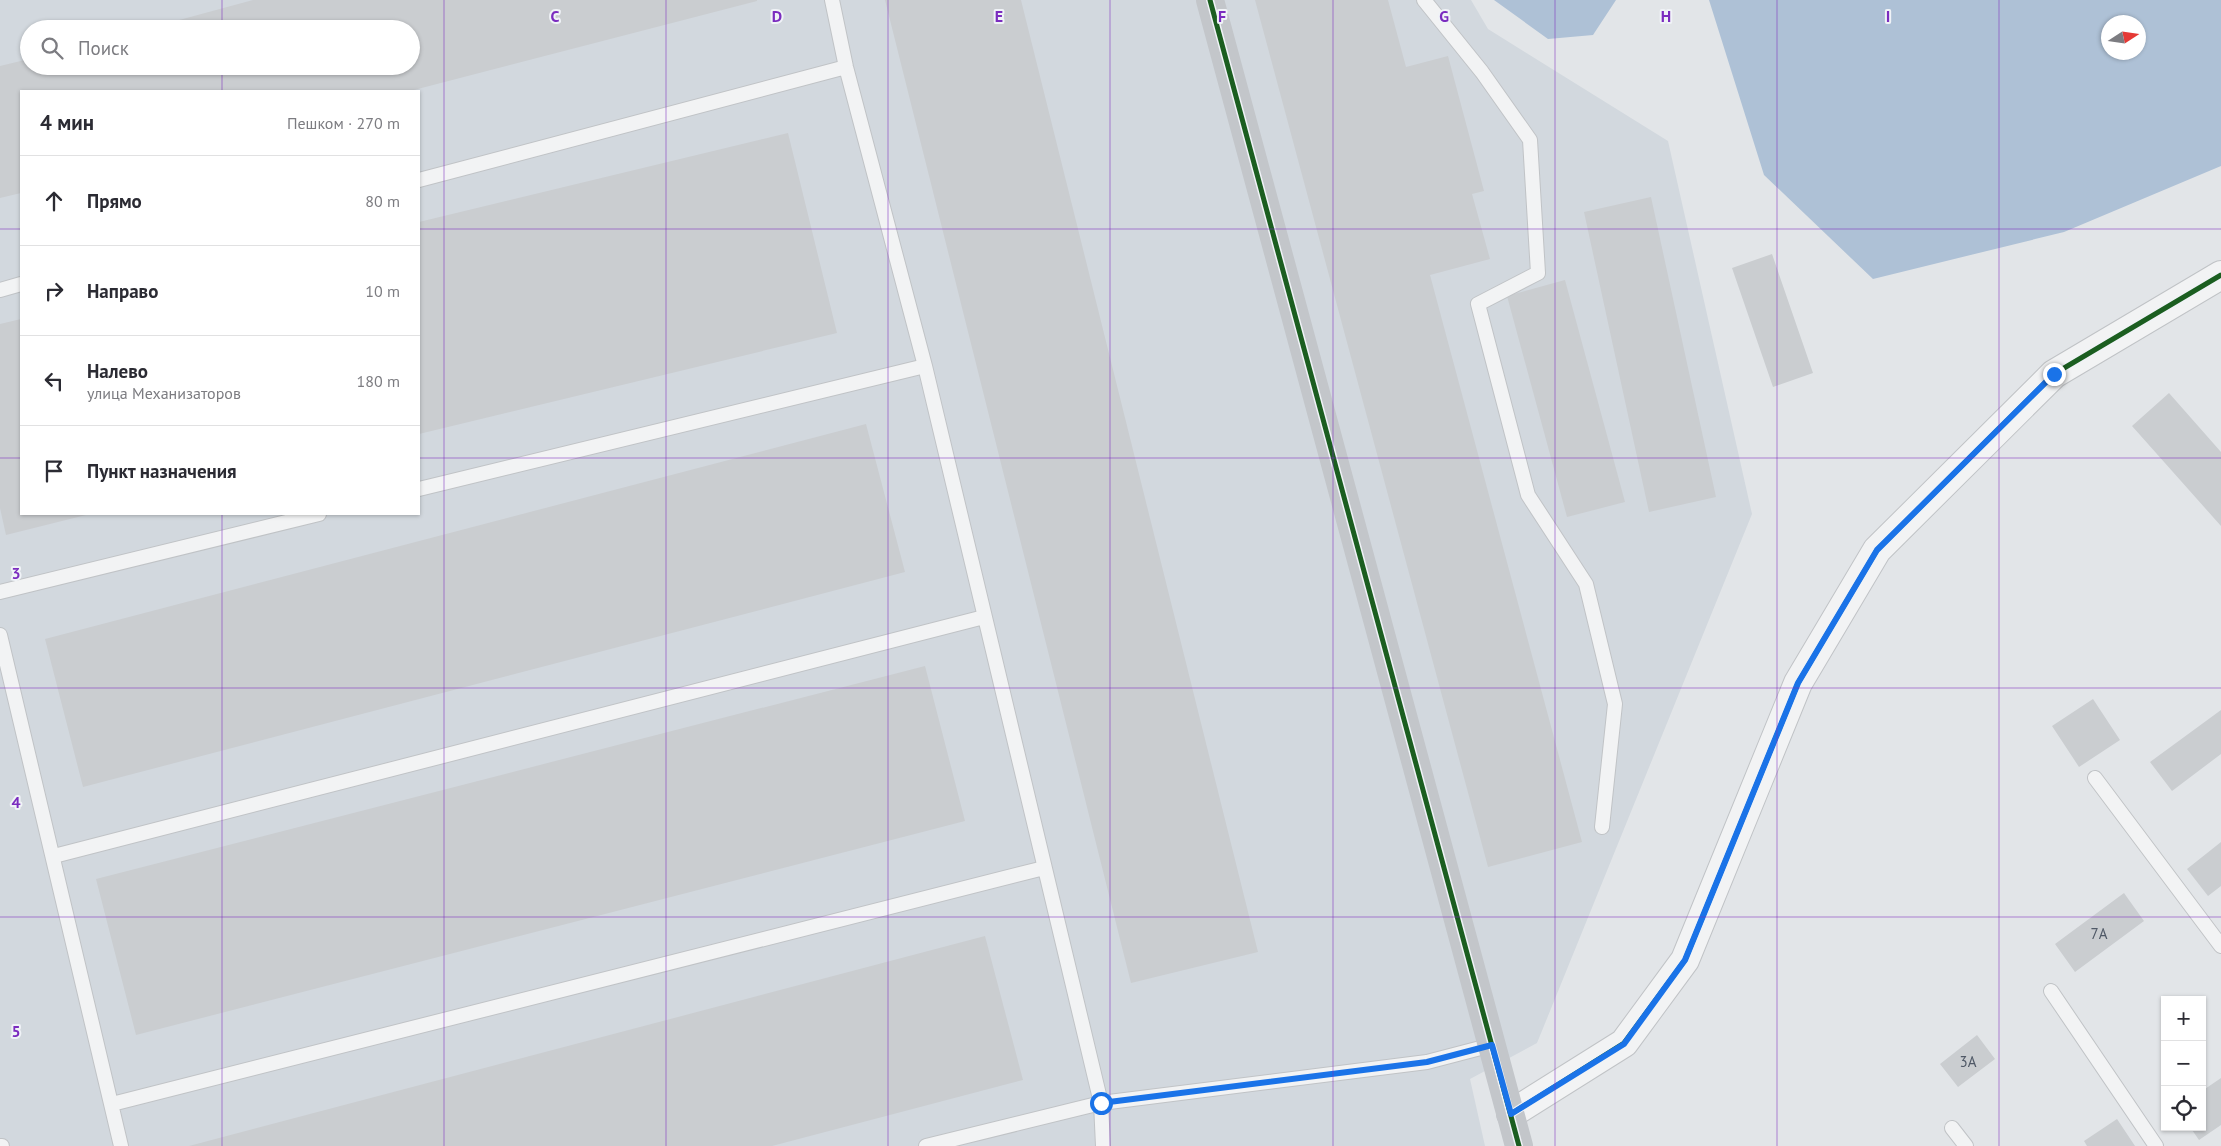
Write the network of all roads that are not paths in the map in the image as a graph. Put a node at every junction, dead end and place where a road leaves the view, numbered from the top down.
1 (832, 0) edge
2 (1210, 0) edge
3 (1424, 0) edge
4 (846, 67) junction
5 (420, 180) edge
6 (2221, 275) edge
7 (20, 284) edge
8 (0, 290) edge
9 (925, 366) junction
10 (420, 490) edge
11 (315, 515) edge
12 (0, 592) edge
13 (984, 617) junction
14 (0, 635) edge
15 (2095, 778) dead end
16 (1602, 827) dead end
17 (54, 856) junction
18 (1044, 868) junction
19 (2221, 946) edge
20 (2051, 991) dead end
21 (1492, 1045) junction
22 (1101, 1103) junction
23 (112, 1104) junction
24 (1511, 1114) junction
25 (1952, 1128) dead end
26 (121, 1146) edge
27 (926, 1146) edge
28 (1103, 1146) edge
29 (1519, 1146) edge
30 (1966, 1146) edge
31 (2156, 1146) edge

1 - 4 lane
2 - 21 street
3 - 16 lane
4 - 5 lane
4 - 9 lane
6 - 24 street
7 - 8 lane
9 - 10 lane
9 - 13 lane
11 - 12 lane
13 - 17 lane
13 - 18 lane
14 - 17 lane
15 - 19 lane
17 - 23 lane
18 - 22 lane
18 - 23 lane
20 - 31 lane
21 - 22 lane
21 - 24 street
22 - 27 lane
22 - 28 lane
23 - 26 lane
24 - 29 street
25 - 30 lane

